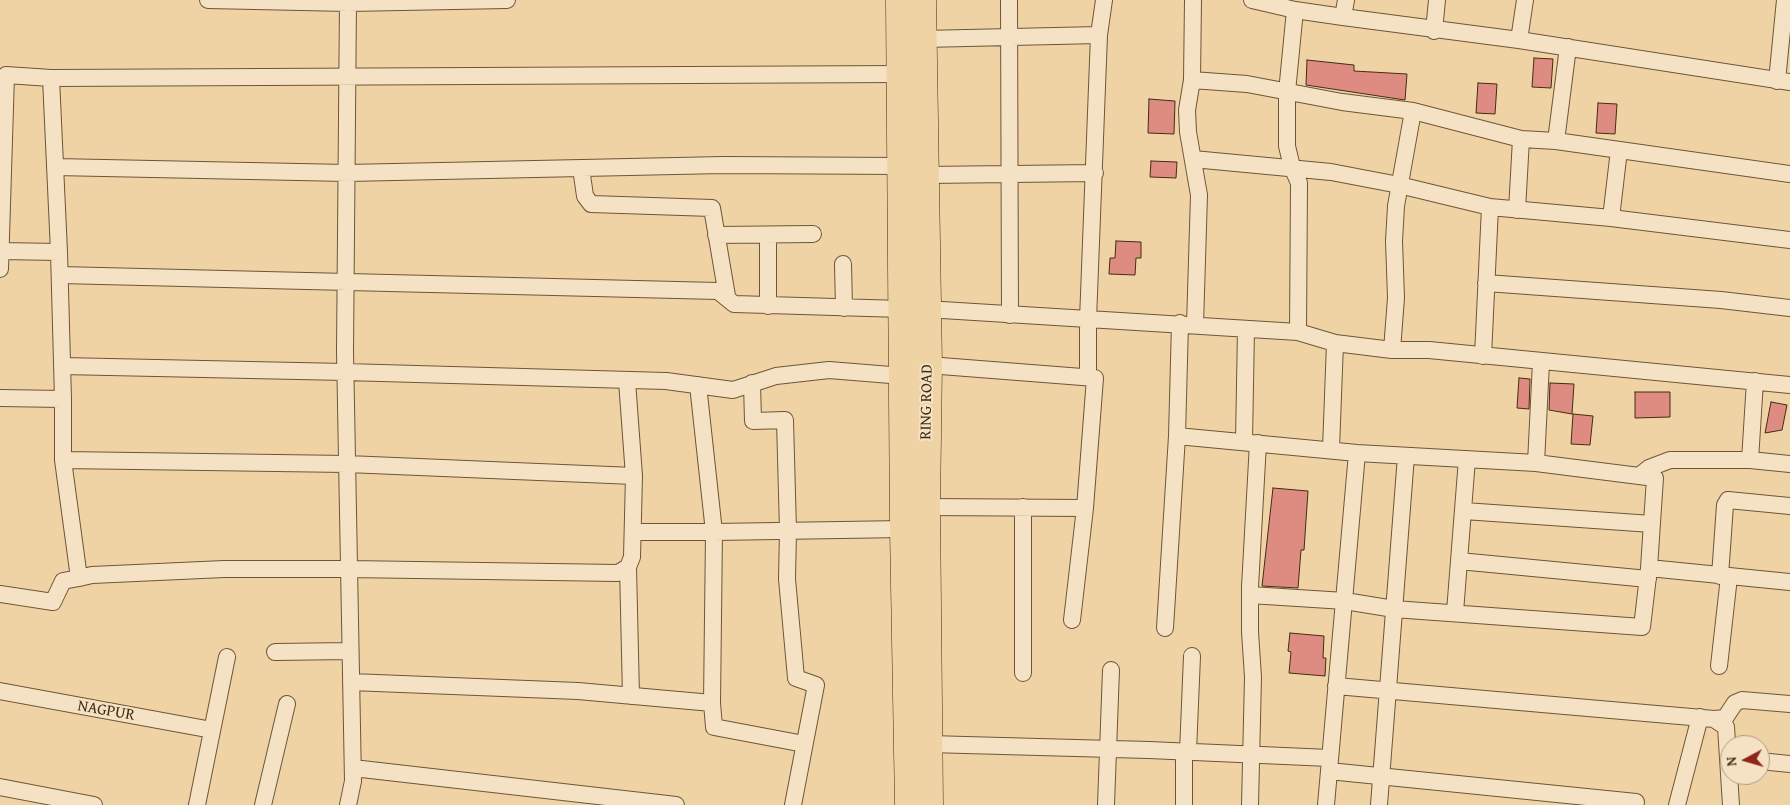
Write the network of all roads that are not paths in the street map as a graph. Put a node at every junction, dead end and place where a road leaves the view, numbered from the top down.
1 (208, 0) edge
2 (508, 0) edge
3 (900, 0) edge
4 (922, 0) edge
5 (1009, 0) edge
6 (1104, 0) edge
7 (1193, 0) edge
8 (1252, 0) edge
9 (1346, 0) edge
10 (1437, 0) edge
11 (1525, 0) edge
12 (1785, 0) edge
13 (348, 2) edge
14 (1296, 10) junction
15 (1343, 18) junction
16 (1434, 30) junction
17 (1099, 35) junction
18 (1009, 37) junction
19 (923, 39) junction
20 (1519, 40) junction
21 (1568, 47) junction
22 (3, 73) edge
23 (900, 74) junction
24 (348, 77) junction
25 (51, 78) junction
26 (1192, 80) junction
27 (1784, 82) edge
28 (1287, 92) junction
29 (1413, 111) junction
30 (1521, 139) junction
31 (1556, 140) junction
32 (1619, 150) junction
33 (1193, 160) junction
34 (55, 167) junction
35 (1292, 167) junction
36 (582, 168) junction
37 (914, 170) junction
38 (347, 173) junction
39 (1095, 173) junction
40 (1010, 174) junction
41 (1790, 174) edge
42 (1399, 185) junction
43 (1490, 208) junction
44 (1517, 210) junction
45 (1611, 218) junction
46 (813, 234) dead end
47 (716, 235) junction
48 (768, 235) junction
49 (1790, 240) edge
50 (1, 251) edge
51 (59, 252) junction
52 (843, 264) dead end
53 (0, 269) edge
54 (60, 274) junction
55 (346, 280) junction
56 (1486, 284) junction
57 (727, 296) junction
58 (768, 306) junction
59 (844, 308) junction
60 (1790, 308) edge
61 (914, 309) junction
62 (1010, 315) junction
63 (1088, 320) junction
64 (1187, 324) junction
65 (1246, 329) junction
66 (1298, 332) junction
67 (1335, 343) junction
68 (1392, 350) junction
69 (1483, 356) junction
70 (1541, 362) junction
71 (928, 365) junction
72 (62, 366) junction
73 (346, 372) junction
74 (903, 376) junction
75 (1088, 377) junction
76 (627, 381) junction
77 (1755, 381) junction
78 (752, 383) junction
79 (698, 385) junction
80 (1790, 385) edge
81 (0, 398) edge
82 (63, 400) junction
83 (1177, 436) junction
84 (1251, 442) junction
85 (1331, 449) junction
86 (1358, 453) junction
87 (1406, 456) junction
88 (64, 460) junction
89 (1467, 460) junction
90 (1750, 460) junction
91 (1536, 463) junction
92 (347, 464) junction
93 (1790, 464) edge
94 (634, 476) junction
95 (1639, 476) junction
96 (1790, 506) edge
97 (926, 507) junction
98 (1023, 507) junction
99 (1085, 508) junction
100 (1464, 511) junction
101 (1652, 524) junction
102 (904, 529) junction
103 (633, 532) junction
104 (714, 532) junction
105 (788, 532) junction
106 (1459, 561) junction
107 (628, 568) junction
108 (349, 569) junction
109 (1649, 573) junction
110 (1725, 576) junction
111 (79, 578) junction
112 (1790, 579) edge
113 (0, 594) edge
114 (1250, 595) junction
115 (1345, 601) junction
116 (1394, 609) junction
117 (1455, 612) junction
118 (1072, 620) dead end
119 (1165, 628) dead end
120 (349, 651) junction
121 (275, 652) dead end
122 (1192, 656) dead end
123 (227, 657) dead end
124 (1719, 666) dead end
125 (1111, 670) dead end
126 (1023, 673) dead end
127 (351, 682) junction
128 (1336, 686) junction
129 (1388, 689) junction
130 (0, 691) edge
131 (631, 696) junction
132 (712, 703) junction
133 (287, 704) dead end
134 (1790, 704) edge
135 (1707, 718) junction
136 (212, 730) junction
137 (1727, 735) edge
138 (804, 744) junction
139 (929, 744) junction
140 (1107, 749) junction
141 (1186, 752) junction
142 (1250, 755) junction
143 (1770, 762) edge
144 (1329, 764) junction
145 (1790, 764) edge
146 (353, 768) junction
147 (1381, 775) junction
148 (1730, 785) edge
149 (0, 787) edge
150 (1570, 801) edge
151 (1636, 802) dead end
152 (94, 805) edge
153 (197, 805) edge
154 (263, 805) edge
155 (348, 805) edge
156 (676, 805) edge
157 (793, 805) edge
158 (909, 805) edge
159 (929, 805) edge
160 (1106, 805) edge
161 (1184, 805) edge
162 (1250, 805) edge
163 (1326, 805) edge
164 (1379, 805) edge
165 (1677, 805) edge
166 (1731, 805) edge

1 - 13 street
2 - 13 street
3 - 23 highway, RING ROAD
4 - 19 highway, RING ROAD
5 - 18 street
6 - 17 street
7 - 26 street
8 - 14 street
9 - 15 street
10 - 16 street
11 - 20 street
12 - 27 street
13 - 24 street
14 - 15 street
14 - 28 street
15 - 16 street
16 - 20 street
17 - 18 street
17 - 39 street
18 - 19 street
18 - 40 street
19 - 37 highway, RING ROAD
20 - 21 street
21 - 27 street
21 - 31 street
22 - 25 street
22 - 50 street
23 - 24 street
23 - 37 highway, RING ROAD
24 - 25 street
24 - 38 street
25 - 34 street
26 - 28 street
26 - 33 street
28 - 29 street
28 - 35 street
29 - 30 street
29 - 42 street
30 - 31 street
30 - 44 street
31 - 32 street
32 - 41 street
32 - 45 street
33 - 35 street
33 - 64 street
34 - 38 street
34 - 51 street
35 - 42 street
35 - 66 street
36 - 37 street
36 - 38 street
36 - 47 street
37 - 40 street
37 - 61 highway, RING ROAD
38 - 55 street
39 - 40 street
39 - 63 street
40 - 62 street
42 - 43 street
42 - 68 street
43 - 44 street
43 - 56 street
44 - 45 street
45 - 49 street
46 - 48 street
47 - 48 street
47 - 57 street
48 - 58 street
50 - 51 street
50 - 53 street
51 - 54 street
52 - 59 street
54 - 55 street
54 - 72 street
55 - 57 street
55 - 73 street
56 - 60 street
56 - 69 street
57 - 58 street
58 - 59 street
59 - 61 street
61 - 62 street
61 - 71 highway, RING ROAD
61 - 74 highway, RING ROAD
62 - 63 street
63 - 64 street
63 - 75 street
64 - 65 street
64 - 83 street
65 - 66 street
65 - 84 street
66 - 67 street
67 - 68 street
67 - 85 street
68 - 69 street
69 - 70 street
70 - 77 street
70 - 91 street
71 - 75 street
71 - 97 highway, RING ROAD
72 - 73 street
72 - 82 street
73 - 76 street
73 - 92 street
74 - 78 street
74 - 102 highway, RING ROAD
75 - 99 street
76 - 79 street
76 - 94 street
77 - 80 street
77 - 90 street
78 - 79 street
78 - 105 street
79 - 104 street
81 - 82 street
82 - 88 street
83 - 84 street
83 - 119 street
84 - 85 street
84 - 114 street
85 - 86 street
86 - 87 street
86 - 115 street
87 - 89 street
87 - 116 street
88 - 92 street
88 - 111 street
89 - 91 street
89 - 100 street
90 - 93 street
90 - 95 street
91 - 95 street
92 - 94 street
92 - 108 street
94 - 103 street
95 - 101 street
96 - 110 street
97 - 98 street
97 - 139 highway, RING ROAD
98 - 99 street
98 - 126 street
99 - 118 street
100 - 101 street
100 - 106 street
101 - 109 street
102 - 105 street
102 - 158 highway, RING ROAD
103 - 104 street
103 - 107 street
104 - 105 street
104 - 132 street
105 - 138 street
106 - 109 street
106 - 117 street
107 - 108 street
107 - 131 street
108 - 111 street
108 - 120 street
109 - 110 street
109 - 117 street
110 - 112 street
110 - 124 street
111 - 113 street
114 - 115 street
114 - 142 street
115 - 116 street
115 - 128 street
116 - 117 street
116 - 129 street
120 - 121 street
120 - 127 street
122 - 141 street
123 - 136 street
125 - 140 street
127 - 131 street
127 - 146 street
128 - 129 street
128 - 144 street
129 - 135 street
129 - 147 street
130 - 136 street, NAGPUR
131 - 132 street
132 - 138 street
133 - 154 street
134 - 135 street
135 - 137 street
135 - 165 street
136 - 153 street
138 - 157 street
139 - 140 street
139 - 159 highway, RING ROAD
140 - 141 street
140 - 160 street
141 - 142 street
141 - 161 street
142 - 144 street
142 - 162 street
143 - 145 street
144 - 147 street
144 - 163 street
146 - 155 street
146 - 156 street
147 - 150 street
147 - 164 street
148 - 166 street
149 - 152 street
150 - 151 street

